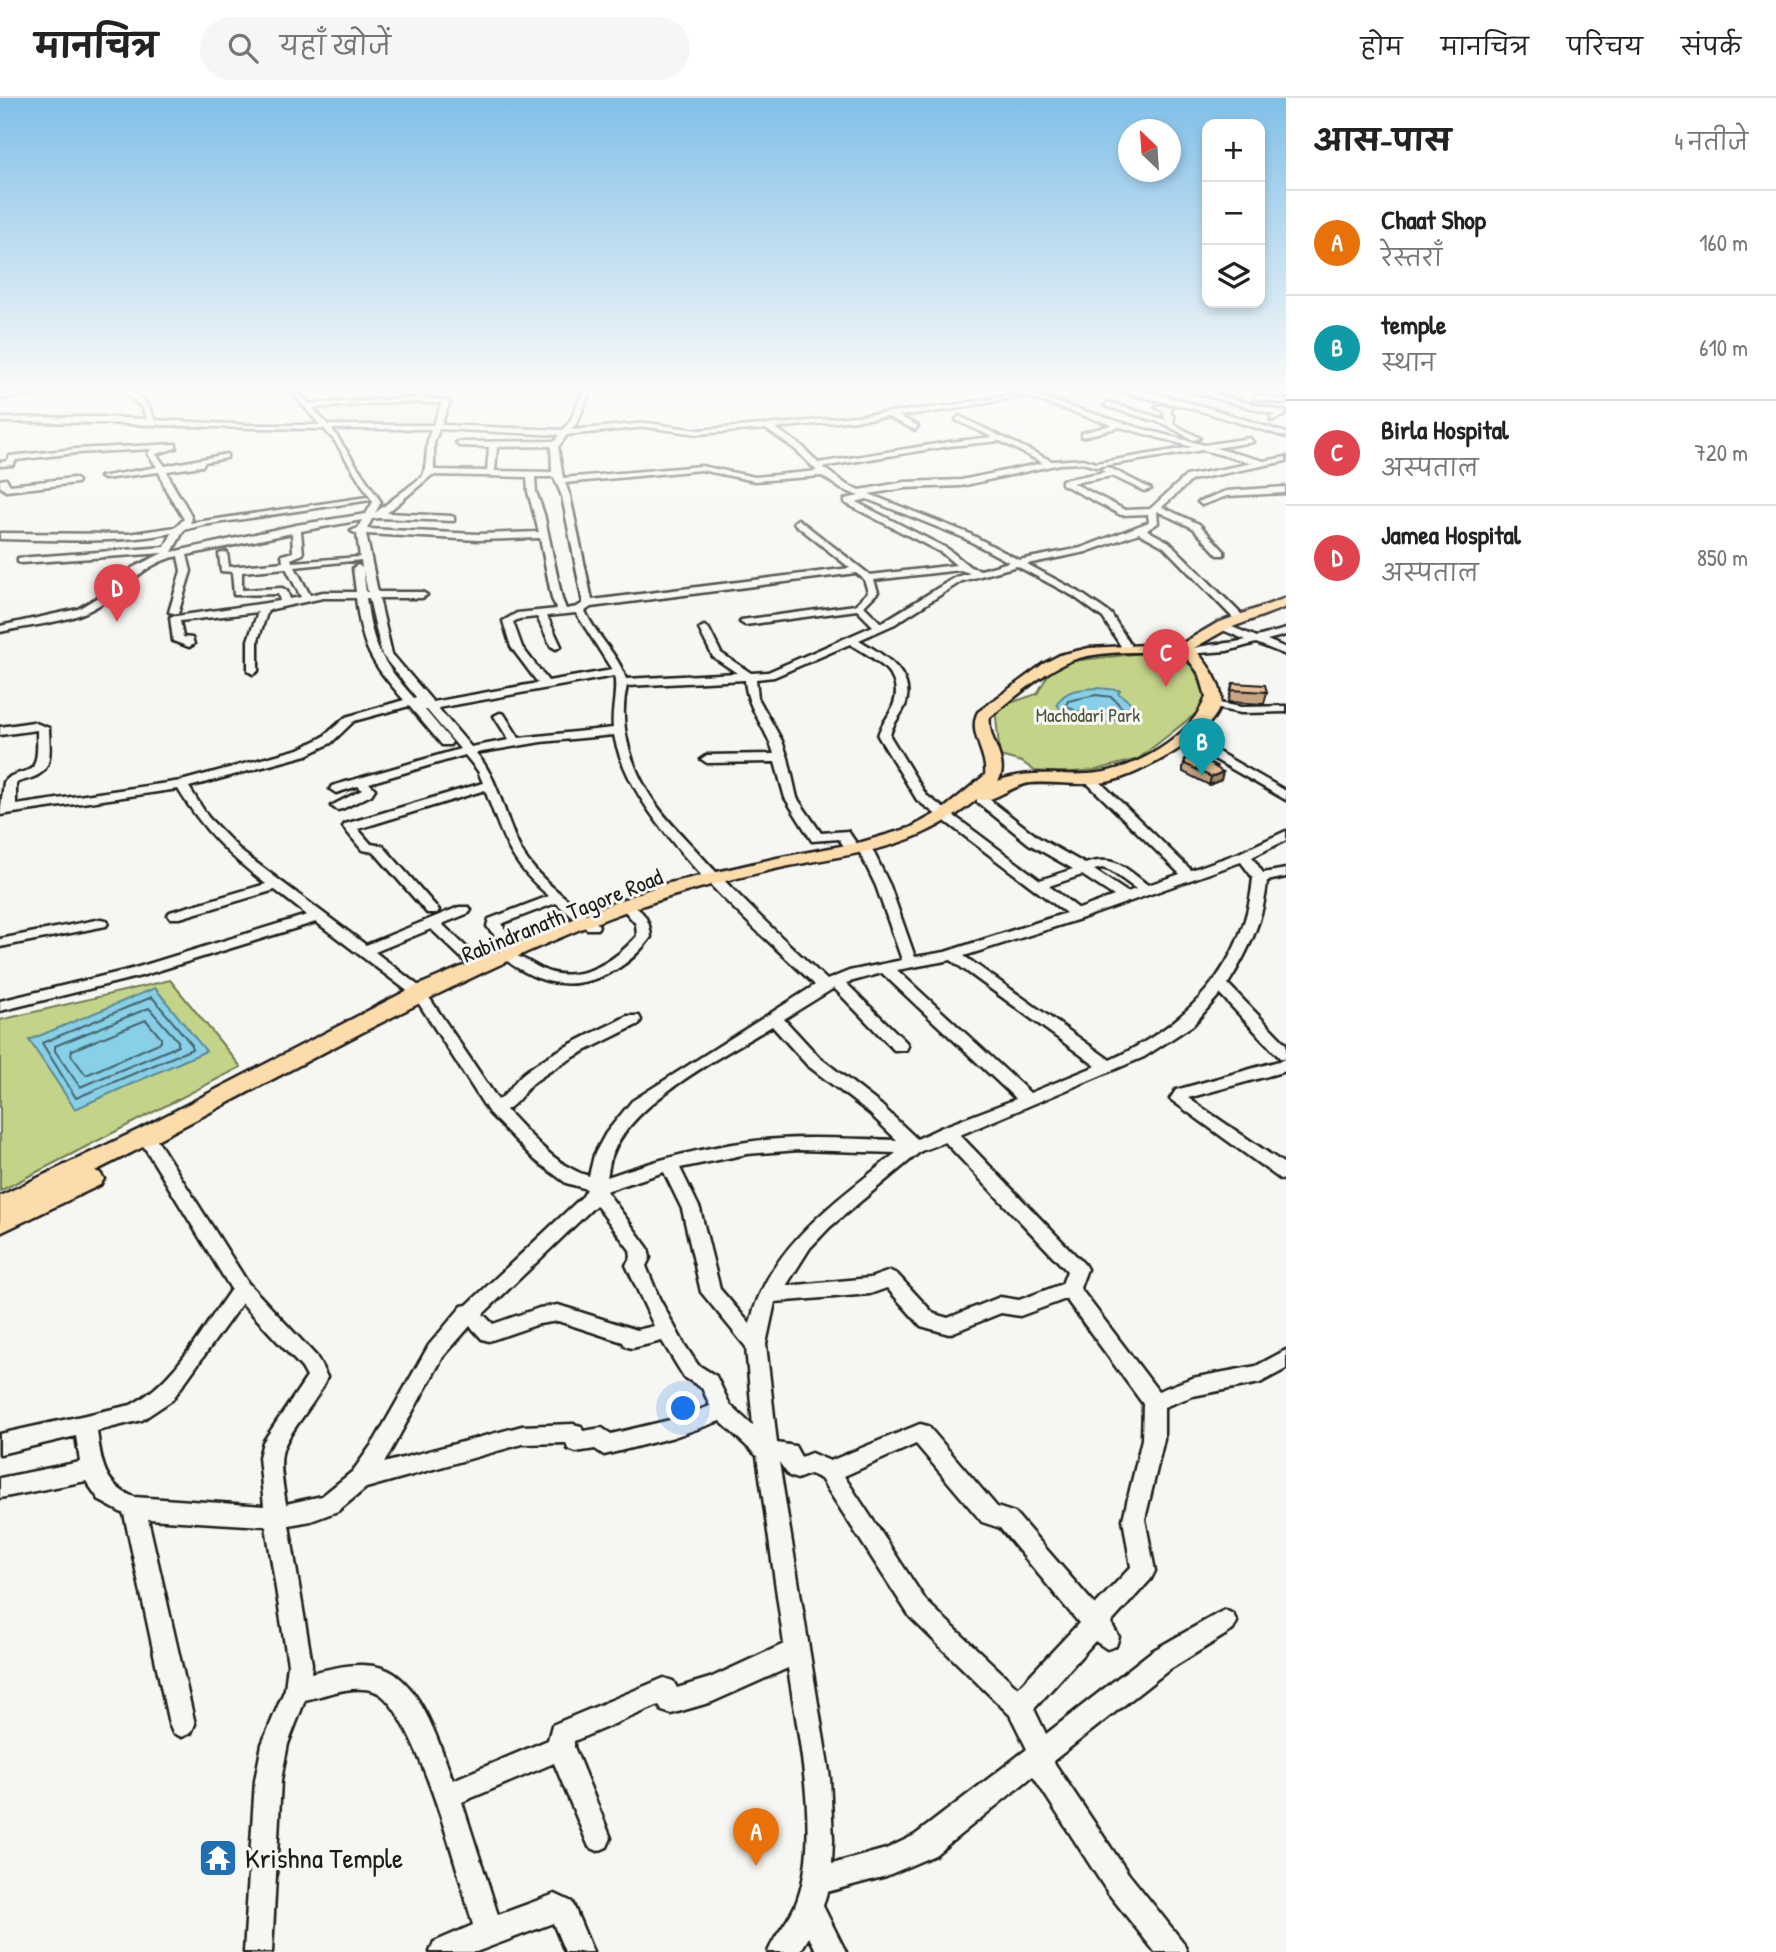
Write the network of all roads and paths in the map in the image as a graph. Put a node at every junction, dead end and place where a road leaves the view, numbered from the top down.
1 (166, 474) joint
2 (351, 474) edge
3 (357, 474) edge
4 (429, 474) edge
5 (498, 474) edge
6 (558, 474) edge
7 (625, 474) edge
8 (731, 474) edge
9 (791, 474) edge
10 (828, 474) edge
11 (1006, 474) edge
12 (1110, 474) edge
13 (1114, 474) edge
14 (1213, 474) edge
15 (1254, 474) edge
16 (531, 476) junction
17 (559, 478) junction
18 (106, 480) dead end
19 (74, 481) dead end
20 (0, 483) edge
21 (1147, 489) dead end
22 (1286, 490) edge
23 (862, 495) junction
24 (367, 500) junction
25 (1202, 502) dead end
26 (1154, 509) junction
27 (371, 515) junction
28 (451, 519) dead end
29 (798, 522) dead end
30 (296, 528) junction
31 (181, 530) junction
32 (1141, 530) junction
33 (358, 531) junction
34 (399, 533) junction
35 (544, 535) junction
36 (0, 536) edge
37 (389, 546) dead end
38 (1222, 552) dead end
39 (168, 553) junction
40 (182, 554) junction
41 (224, 554) dead end
42 (357, 559) junction
43 (21, 560) dead end
44 (1018, 562) junction
45 (289, 565) junction
46 (965, 567) junction
47 (237, 569) junction
48 (858, 570) junction
49 (980, 573) junction
50 (868, 578) junction
51 (368, 594) junction
52 (422, 595) dead end
53 (307, 598) junction
54 (286, 603) junction
55 (1282, 605) edge
56 (584, 607) junction
57 (859, 607) junction
58 (264, 608) junction
59 (174, 612) dead end
60 (563, 612) junction
61 (541, 614) junction
62 (1240, 619) junction
63 (745, 622) dead end
64 (1222, 626) junction
65 (880, 627) junction
66 (0, 629) edge
67 (704, 629) dead end
68 (1286, 632) edge
69 (851, 640) junction
70 (1255, 640) junction
71 (189, 644) dead end
72 (556, 646) dead end
73 (1128, 649) junction
74 (1188, 649) junction
75 (1286, 652) edge
76 (253, 671) dead end
77 (750, 677) junction
78 (620, 678) junction
79 (545, 685) junction
80 (421, 704) junction
81 (1213, 705) junction
82 (1286, 709) edge
83 (500, 716) dead end
84 (0, 731) edge
85 (620, 731) junction
86 (1185, 737) junction
87 (517, 744) junction
88 (463, 753) junction
89 (994, 756) junction
90 (782, 758) junction
91 (707, 760) dead end
92 (1049, 778) junction
93 (1090, 779) junction
94 (361, 782) junction
95 (182, 785) junction
96 (489, 785) junction
97 (336, 789) dead end
98 (1286, 796) edge
99 (981, 799) junction
100 (337, 806) dead end
101 (4, 810) edge
102 (951, 817) junction
103 (1286, 835) edge
104 (859, 850) junction
105 (1244, 856) junction
106 (524, 863) junction
107 (1083, 869) junction
108 (1286, 873) edge
109 (1189, 875) junction
110 (1260, 878) junction
111 (715, 881) junction
112 (1039, 885) junction
113 (275, 886) junction
114 (1146, 890) junction
115 (558, 897) junction
116 (1126, 898) junction
117 (630, 909) junction
118 (464, 910) dead end
119 (175, 915) dead end
120 (1077, 915) junction
121 (317, 917) junction
122 (432, 917) junction
123 (594, 921) junction
124 (101, 923) dead end
125 (0, 943) edge
126 (365, 951) junction
127 (954, 955) junction
128 (516, 956) junction
129 (910, 964) junction
130 (479, 967) junction
131 (885, 968) junction
132 (830, 984) junction
133 (1219, 984) junction
134 (421, 996) junction
135 (0, 1006) edge
136 (774, 1018) junction
137 (633, 1020) dead end
138 (900, 1046) dead end
139 (1286, 1054) edge
140 (1286, 1065) edge
141 (1110, 1067) junction
142 (1028, 1100) junction
143 (495, 1109) junction
144 (946, 1132) junction
145 (150, 1142) junction
146 (915, 1147) junction
147 (669, 1164) junction
148 (1286, 1174) edge
149 (596, 1188) junction
150 (0, 1207) edge
151 (0, 1224) edge
152 (241, 1289) junction
153 (1070, 1289) junction
154 (770, 1295) junction
155 (469, 1312) junction
156 (667, 1331) junction
157 (756, 1344) junction
158 (1286, 1359) edge
159 (1154, 1402) junction
160 (723, 1410) junction
161 (85, 1425) junction
162 (0, 1444) edge
163 (767, 1452) junction
164 (92, 1470) junction
165 (829, 1472) junction
166 (360, 1480) junction
167 (0, 1488) edge
168 (134, 1507) junction
169 (275, 1516) junction
170 (1226, 1622) dead end
171 (1102, 1630) junction
172 (797, 1651) junction
173 (297, 1689) junction
174 (1019, 1706) junction
175 (181, 1724) dead end
176 (561, 1747) junction
177 (1040, 1756) junction
178 (446, 1796) junction
179 (598, 1838) dead end
180 (813, 1894) junction
181 (489, 1932) junction
182 (258, 1952) edge
183 (444, 1952) edge
184 (579, 1952) edge
185 (782, 1952) edge
186 (832, 1952) edge
187 (1174, 1952) edge

1 - 18 street
1 - 31 street
2 - 24 street
3 - 27 street
4 - 27 street
5 - 16 street
6 - 17 street
7 - 17 street
8 - 9 street
10 - 23 street
11 - 23 street
12 - 26 street
13 - 21 street
14 - 26 street
15 - 22 street
16 - 17 street
16 - 35 street
17 - 56 street
19 - 20 street
22 - 25 street
23 - 44 street
23 - 46 street
24 - 27 street
24 - 31 street
26 - 32 street
26 - 38 street
27 - 28 street
27 - 30 street
27 - 33 street
29 - 48 street
30 - 40 street
30 - 45 street
31 - 36 street
31 - 39 street
32 - 44 street
32 - 62 street
33 - 34 street
33 - 42 street
33 - 51 street
34 - 35 street
34 - 37 street
35 - 60 street
39 - 40 street
39 - 43 street
39 - 66 street
40 - 59 street
41 - 47 street
42 - 45 street
42 - 51 street
44 - 49 street
44 - 73 street
45 - 47 street
45 - 53 street
46 - 49 street
46 - 50 street
47 - 54 street
48 - 50 street
48 - 56 street
49 - 65 street
50 - 57 street
51 - 52 street
51 - 53 street
51 - 80 street
53 - 54 street
54 - 58 street
55 - 62 main road
56 - 60 street
56 - 78 street
57 - 63 street
57 - 65 street
58 - 71 street
58 - 76 street
60 - 61 street
61 - 72 street
61 - 79 street
62 - 64 main road
64 - 70 street
64 - 74 main road
65 - 69 street
67 - 77 street
68 - 70 street
69 - 77 street
69 - 102 street
70 - 74 street
70 - 75 street
73 - 74 main road
73 - 89 main road
74 - 81 main road
77 - 78 street
77 - 90 street
78 - 79 street
78 - 85 street
79 - 80 street
80 - 88 street
80 - 95 street
81 - 82 street
81 - 86 main road, Rabindranath Tagore Road
83 - 87 street
84 - 101 street
85 - 87 street
85 - 111 street
86 - 93 main road, Rabindranath Tagore Road
86 - 98 street
87 - 88 street
88 - 94 street
88 - 96 street
89 - 92 main road
89 - 102 main road, Rabindranath Tagore Road
90 - 91 street
90 - 104 street
92 - 93 main road, Rabindranath Tagore Road
92 - 99 main road, Rabindranath Tagore Road
93 - 109 street
94 - 97 street
94 - 100 street
95 - 101 street
95 - 113 street
96 - 106 street
96 - 122 street
99 - 102 main road, Rabindranath Tagore Road
99 - 107 street
102 - 104 main road, Rabindranath Tagore Road
102 - 112 street
103 - 105 street
104 - 111 main road, Rabindranath Tagore Road
104 - 129 street
105 - 109 street
105 - 110 street
106 - 115 street
106 - 123 street
107 - 112 street
107 - 114 street
107 - 116 street
108 - 110 street
109 - 114 street
110 - 133 street
111 - 117 main road, Rabindranath Tagore Road
111 - 123 main road, Rabindranath Tagore Road
111 - 132 street
112 - 120 street
113 - 119 street
113 - 121 street
114 - 116 street
115 - 123 street
115 - 128 street
116 - 120 street
117 - 123 main road, Rabindranath Tagore Road
117 - 128 street
118 - 122 street
120 - 127 street
121 - 126 street
121 - 135 street
122 - 126 street
122 - 130 street
123 - 128 main road, Rabindranath Tagore Road
124 - 125 street
126 - 134 street
127 - 129 street
127 - 141 street
128 - 130 main road, Rabindranath Tagore Road
128 - 134 main road, Rabindranath Tagore Road
129 - 131 street
130 - 134 main road, Rabindranath Tagore Road
131 - 132 street
131 - 142 street
132 - 136 street
132 - 138 street
133 - 139 street
133 - 141 street
134 - 143 street
134 - 145 main road, Rabindranath Tagore Road
136 - 146 street
136 - 149 street
137 - 143 street
140 - 148 street
141 - 142 street
142 - 144 street
143 - 149 street
144 - 146 street
144 - 153 street
145 - 150 main road, Rabindranath Tagore Road
145 - 151 main road, Rabindranath Tagore Road
145 - 152 street
146 - 147 street
146 - 154 street
147 - 149 street
147 - 157 street
149 - 155 street
149 - 156 street
152 - 161 street
152 - 169 street
153 - 154 street
153 - 159 street
154 - 157 street
155 - 156 street
155 - 166 street
156 - 160 street
157 - 163 street
158 - 159 street
159 - 171 street
160 - 163 street
160 - 166 street
161 - 162 street
161 - 164 street
163 - 165 street
163 - 172 street
164 - 167 street
164 - 168 street
165 - 171 street
165 - 174 street
166 - 169 street
168 - 169 street
168 - 175 street
169 - 173 street
170 - 177 street
171 - 174 street
172 - 176 street
172 - 180 street
173 - 178 street
173 - 182 street
174 - 177 street
176 - 178 street
176 - 179 street
177 - 180 street
177 - 187 street
178 - 181 street
180 - 185 street
180 - 186 street
181 - 183 street
181 - 184 street

